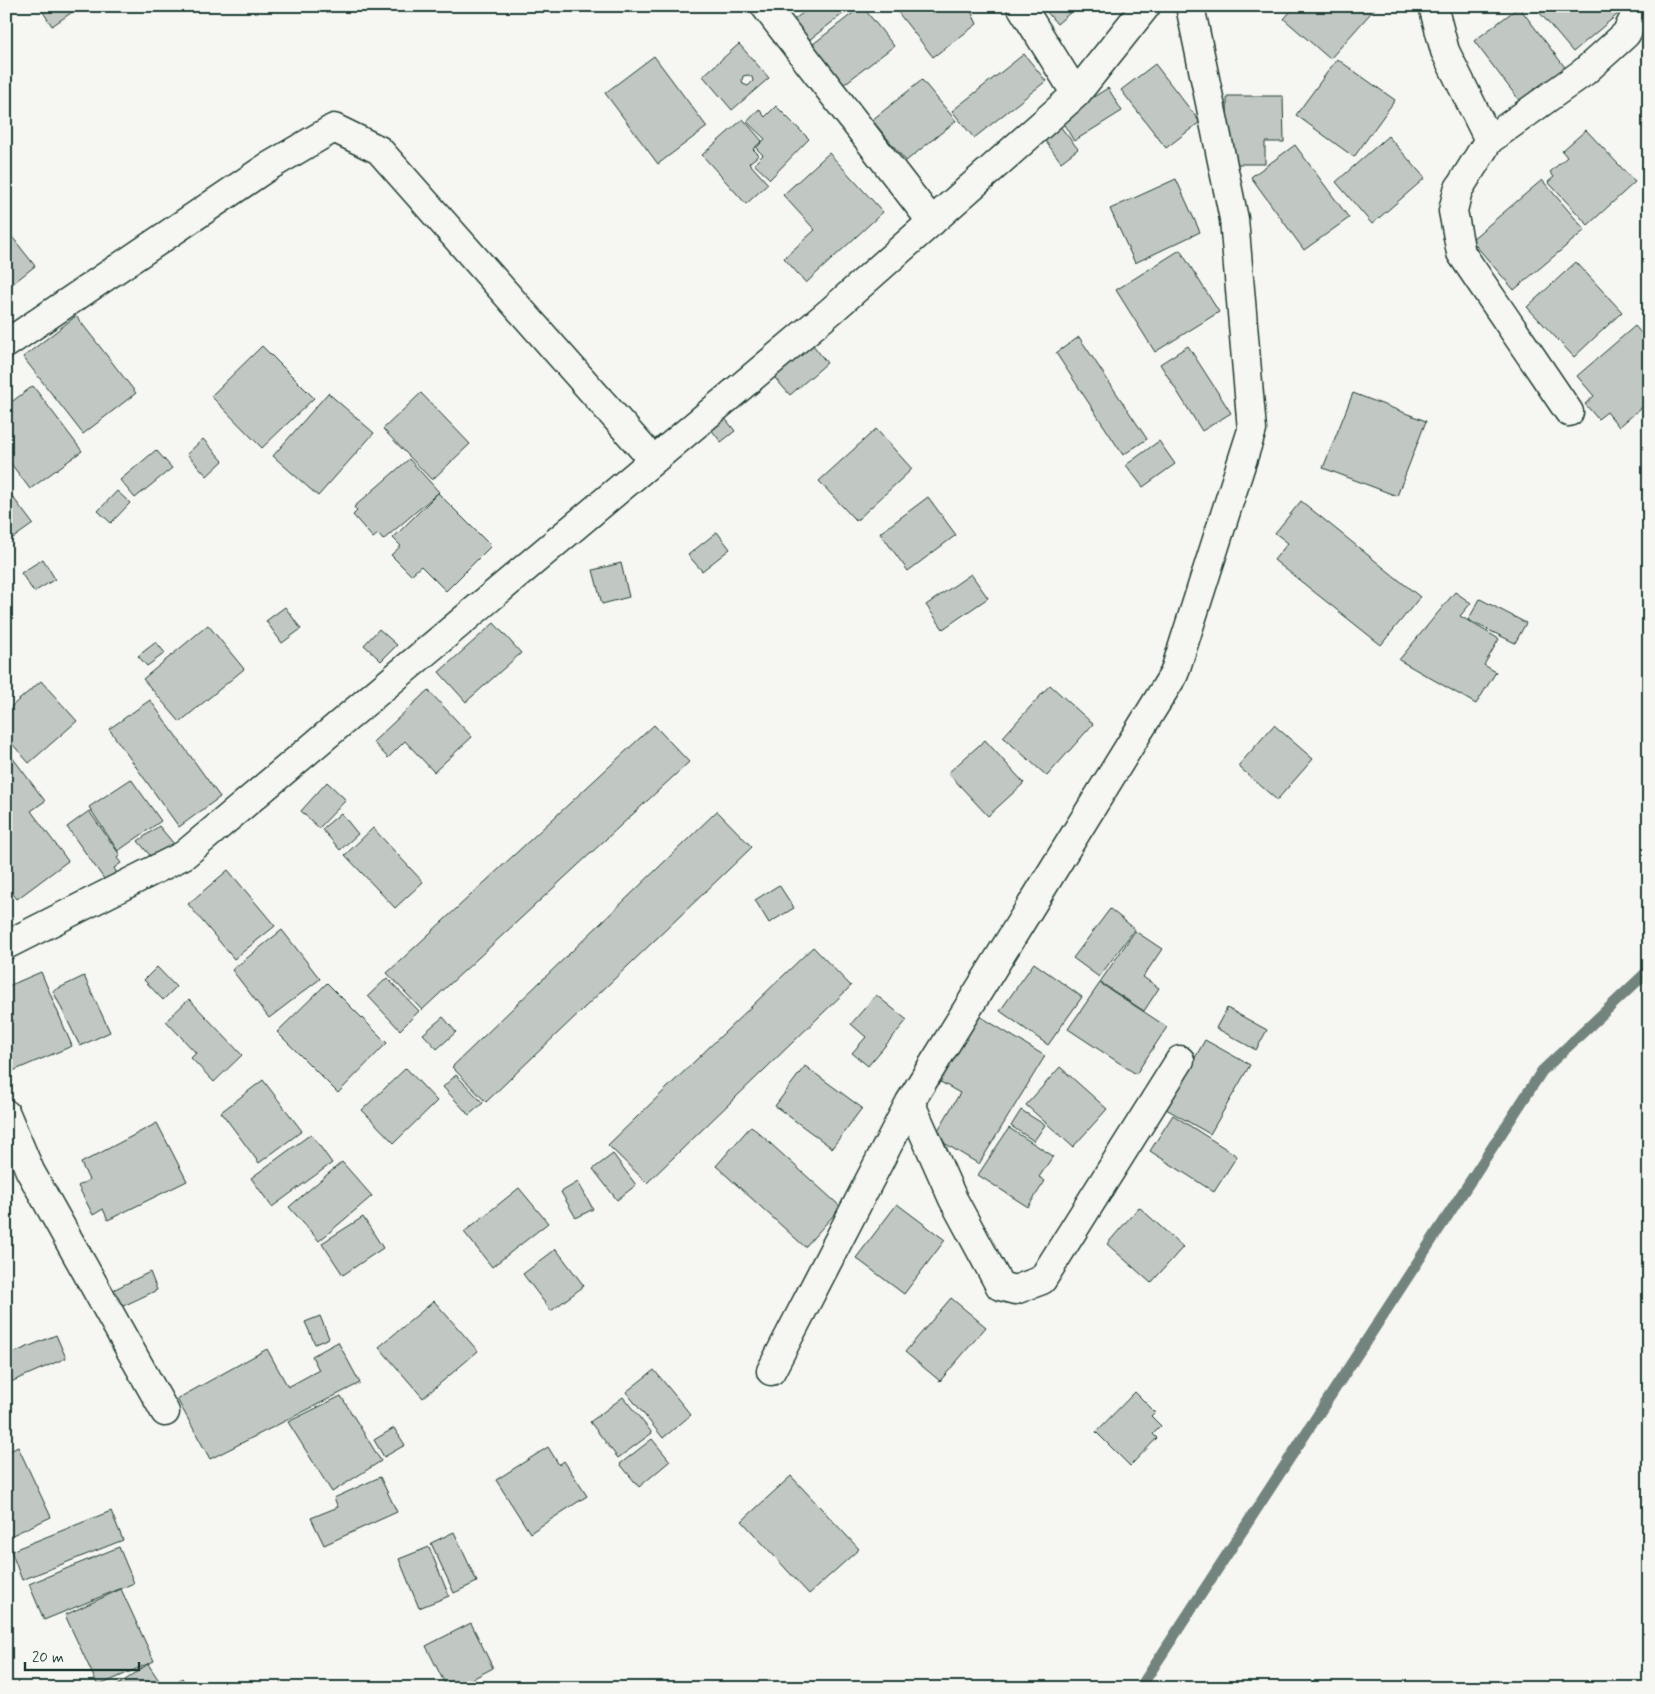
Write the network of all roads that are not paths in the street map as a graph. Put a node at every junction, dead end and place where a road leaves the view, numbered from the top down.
1 (765, 6) edge
2 (1021, 6) edge
3 (1146, 6) edge
4 (1190, 6) edge
5 (1433, 6) edge
6 (1640, 6) edge
7 (1076, 94) junction
8 (1489, 140) junction
9 (932, 222) junction
10 (6, 344) edge
11 (1569, 412) dead end
12 (653, 460) junction
13 (6, 945) edge
14 (1180, 1060) dead end
15 (910, 1102) junction
16 (6, 1114) edge
17 (771, 1371) dead end
18 (165, 1412) dead end

1 - 9 street
2 - 7 street
3 - 7 street
4 - 15 street
5 - 8 street
6 - 8 street
7 - 9 street
8 - 11 street
9 - 12 street
10 - 12 street
12 - 13 street
14 - 15 street
15 - 17 street
16 - 18 street

